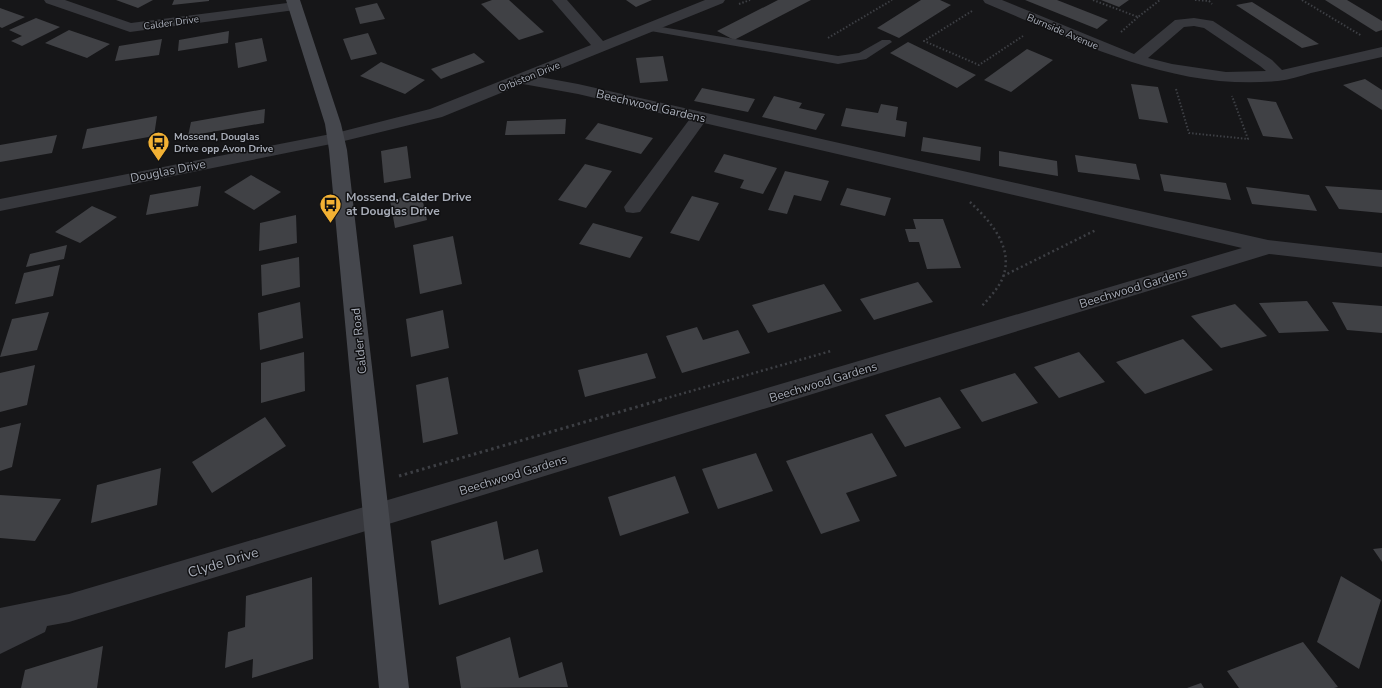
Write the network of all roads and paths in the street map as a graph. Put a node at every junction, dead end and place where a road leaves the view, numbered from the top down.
1 (51, 0) edge
2 (559, 0) edge
3 (718, 0) edge
4 (892, 0) edge
5 (990, 0) edge
6 (1093, 0) edge
7 (1160, 0) edge
8 (1302, 0) edge
9 (294, 3) edge
10 (976, 8) dead end
11 (1044, 22) junction
12 (649, 28) junction
13 (1362, 36) dead end
14 (886, 42) dead end
15 (601, 47) junction
16 (1382, 52) edge
17 (800, 54) junction
18 (1137, 59) junction
19 (1171, 70) junction
20 (1279, 76) junction
21 (1226, 77) junction
22 (524, 79) junction
23 (700, 117) junction
24 (336, 138) junction
25 (969, 201) dead end
26 (0, 204) edge
27 (632, 207) dead end
28 (1126, 215) junction
29 (1268, 247) junction
30 (1382, 260) edge
31 (1003, 276) junction
32 (980, 309) dead end
33 (377, 516) junction
34 (69, 608) junction
35 (0, 622) edge
36 (0, 640) edge
37 (394, 688) edge

1 - 9 street, Calder Drive
2 - 15 street
3 - 12 street, Orbiston Drive
4 - 17 path
5 - 11 street, Burnside Avenue
6 - 7 path
8 - 13 path
9 - 24 street, Calder Road
10 - 11 path
11 - 18 street, Burnside Avenue
12 - 15 street, Orbiston Drive
12 - 17 lane
14 - 17 lane
15 - 22 street, Orbiston Drive
16 - 20 street, Burnside Avenue
18 - 19 street, Burnside Avenue
18 - 20 street
19 - 21 street, Burnside Avenue
19 - 21 path
20 - 21 street, Burnside Avenue
22 - 23 street, Beechwood Gardens
22 - 24 street, Orbiston Drive
23 - 27 street
23 - 28 street, Beechwood Gardens
24 - 26 street, Douglas Drive
24 - 33 street, Calder Road
25 - 31 path
28 - 29 street, Beechwood Gardens
28 - 31 path
29 - 30 street, Beechwood Gardens
29 - 33 street, Beechwood Gardens
31 - 32 path
33 - 34 street, Clyde Drive
33 - 37 street, Calder Road
34 - 35 street, Clyde Drive
34 - 36 street, Clyde Drive

